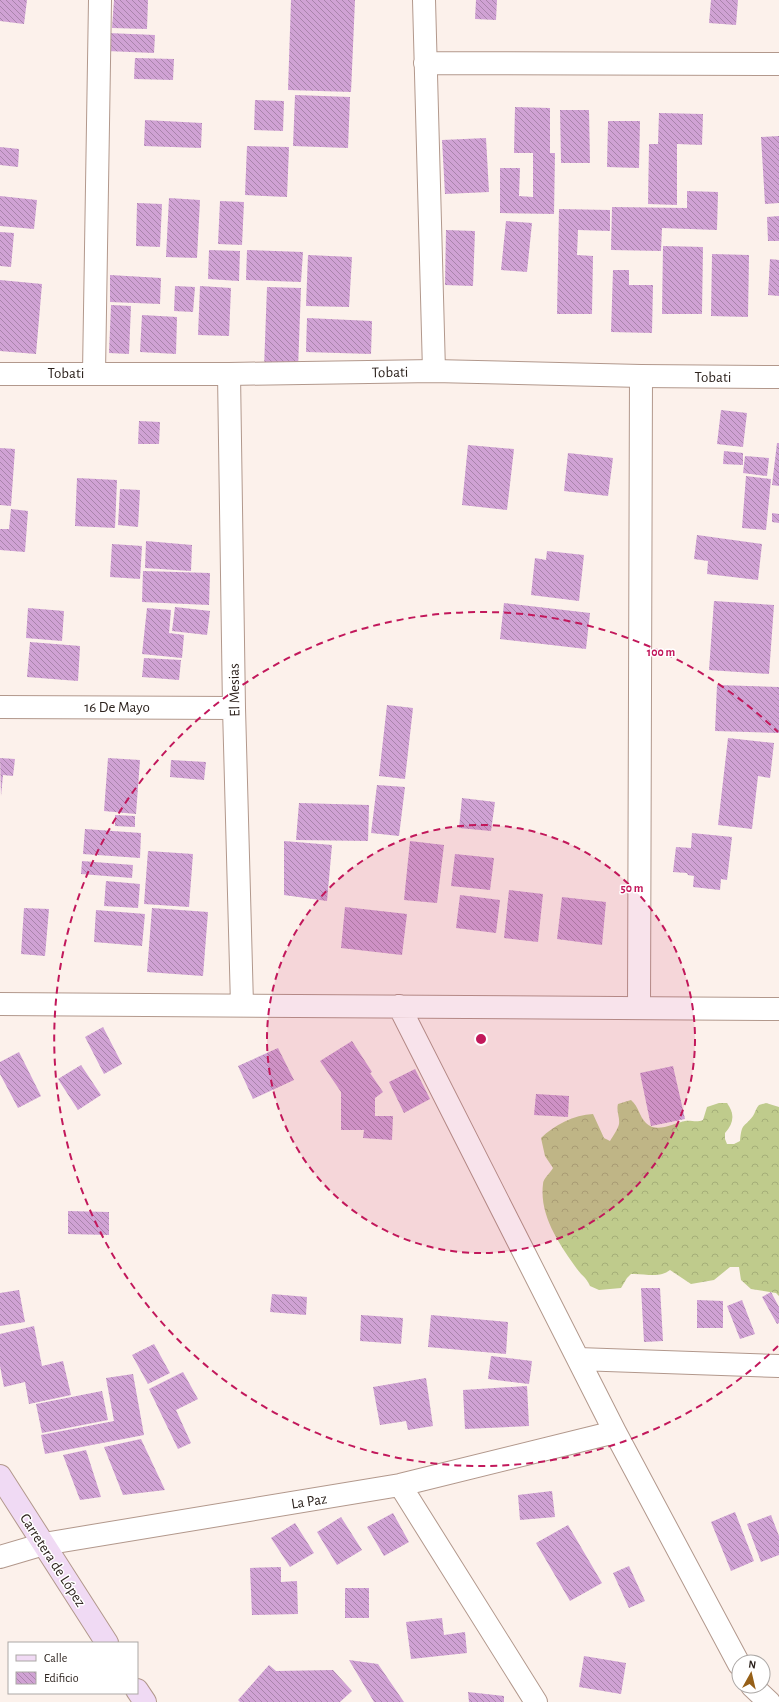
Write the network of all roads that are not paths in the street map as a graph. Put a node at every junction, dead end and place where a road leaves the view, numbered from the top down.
1 (100, 0) edge
2 (424, 0) edge
3 (425, 63) junction
4 (779, 64) edge
5 (434, 371) junction
6 (94, 373) junction
7 (0, 374) edge
8 (229, 374) junction
9 (641, 376) junction
10 (779, 377) edge
11 (0, 706) edge
12 (234, 708) junction
13 (0, 1004) edge
14 (242, 1005) junction
15 (399, 1006) junction
16 (638, 1008) junction
17 (779, 1009) edge
18 (578, 1359) junction
19 (779, 1366) edge
20 (615, 1432) junction
21 (0, 1476) edge
22 (400, 1485) junction
23 (44, 1544) junction
24 (0, 1557) edge
25 (106, 1642) edge
26 (734, 1654) edge
27 (138, 1692) edge
28 (760, 1694) edge
29 (145, 1702) edge
30 (536, 1702) edge
31 (769, 1702) edge

1 - 6 street
2 - 3 street
3 - 4 street
3 - 5 street
5 - 8 street, Tobati
5 - 9 street, Tobati
6 - 7 street, Tobati
6 - 8 street, Tobati
8 - 12 street, El Mesias
9 - 10 street, Tobati
9 - 16 street
11 - 12 street, 16 De Mayo
12 - 14 street, El Mesias
13 - 14 street
14 - 15 street
15 - 16 street
15 - 18 street
16 - 17 street
18 - 19 street
18 - 20 street
20 - 22 street, La Paz
20 - 26 street
21 - 23 main road, Carretera de López
22 - 23 street, La Paz
22 - 30 street
23 - 24 street, La Paz
23 - 25 main road, Carretera de López
27 - 29 main road
28 - 31 street

